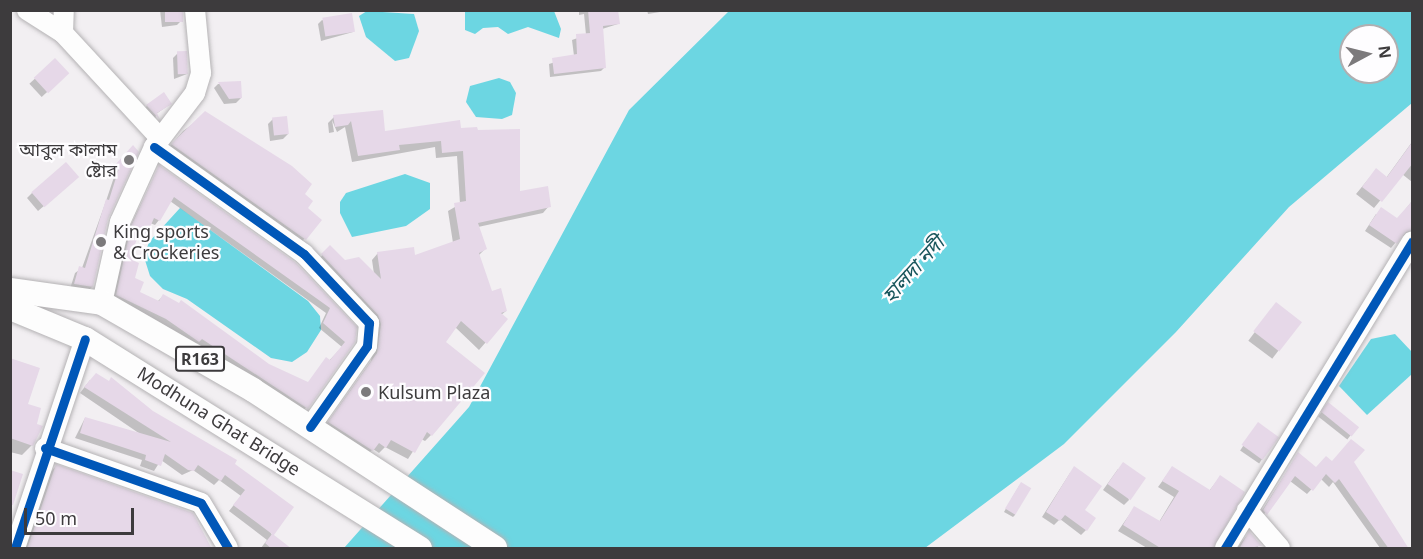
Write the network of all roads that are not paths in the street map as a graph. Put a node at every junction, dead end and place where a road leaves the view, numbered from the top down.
1 (27, 10) edge
2 (64, 10) edge
3 (195, 10) edge
4 (63, 33) junction
5 (157, 142) junction
6 (1413, 242) edge
7 (10, 290) edge
8 (102, 303) junction
9 (10, 308) edge
10 (85, 339) junction
11 (310, 427) junction
12 (45, 448) junction
13 (1247, 510) junction
14 (15, 549) edge
15 (228, 549) edge
16 (420, 549) edge
17 (495, 549) edge
18 (1225, 549) edge
19 (1280, 549) edge

1 - 4 street
2 - 4 street
3 - 5 street
4 - 5 street
5 - 8 street
5 - 11 street
6 - 13 street
7 - 8 main road, R163
8 - 11 main road, R163
9 - 10 main road, Modhuna Ghat Bridge / R163
10 - 12 street
10 - 16 main road, Modhuna Ghat Bridge / R163
11 - 17 main road, R163
12 - 14 street
12 - 15 street
13 - 18 street
13 - 19 street

